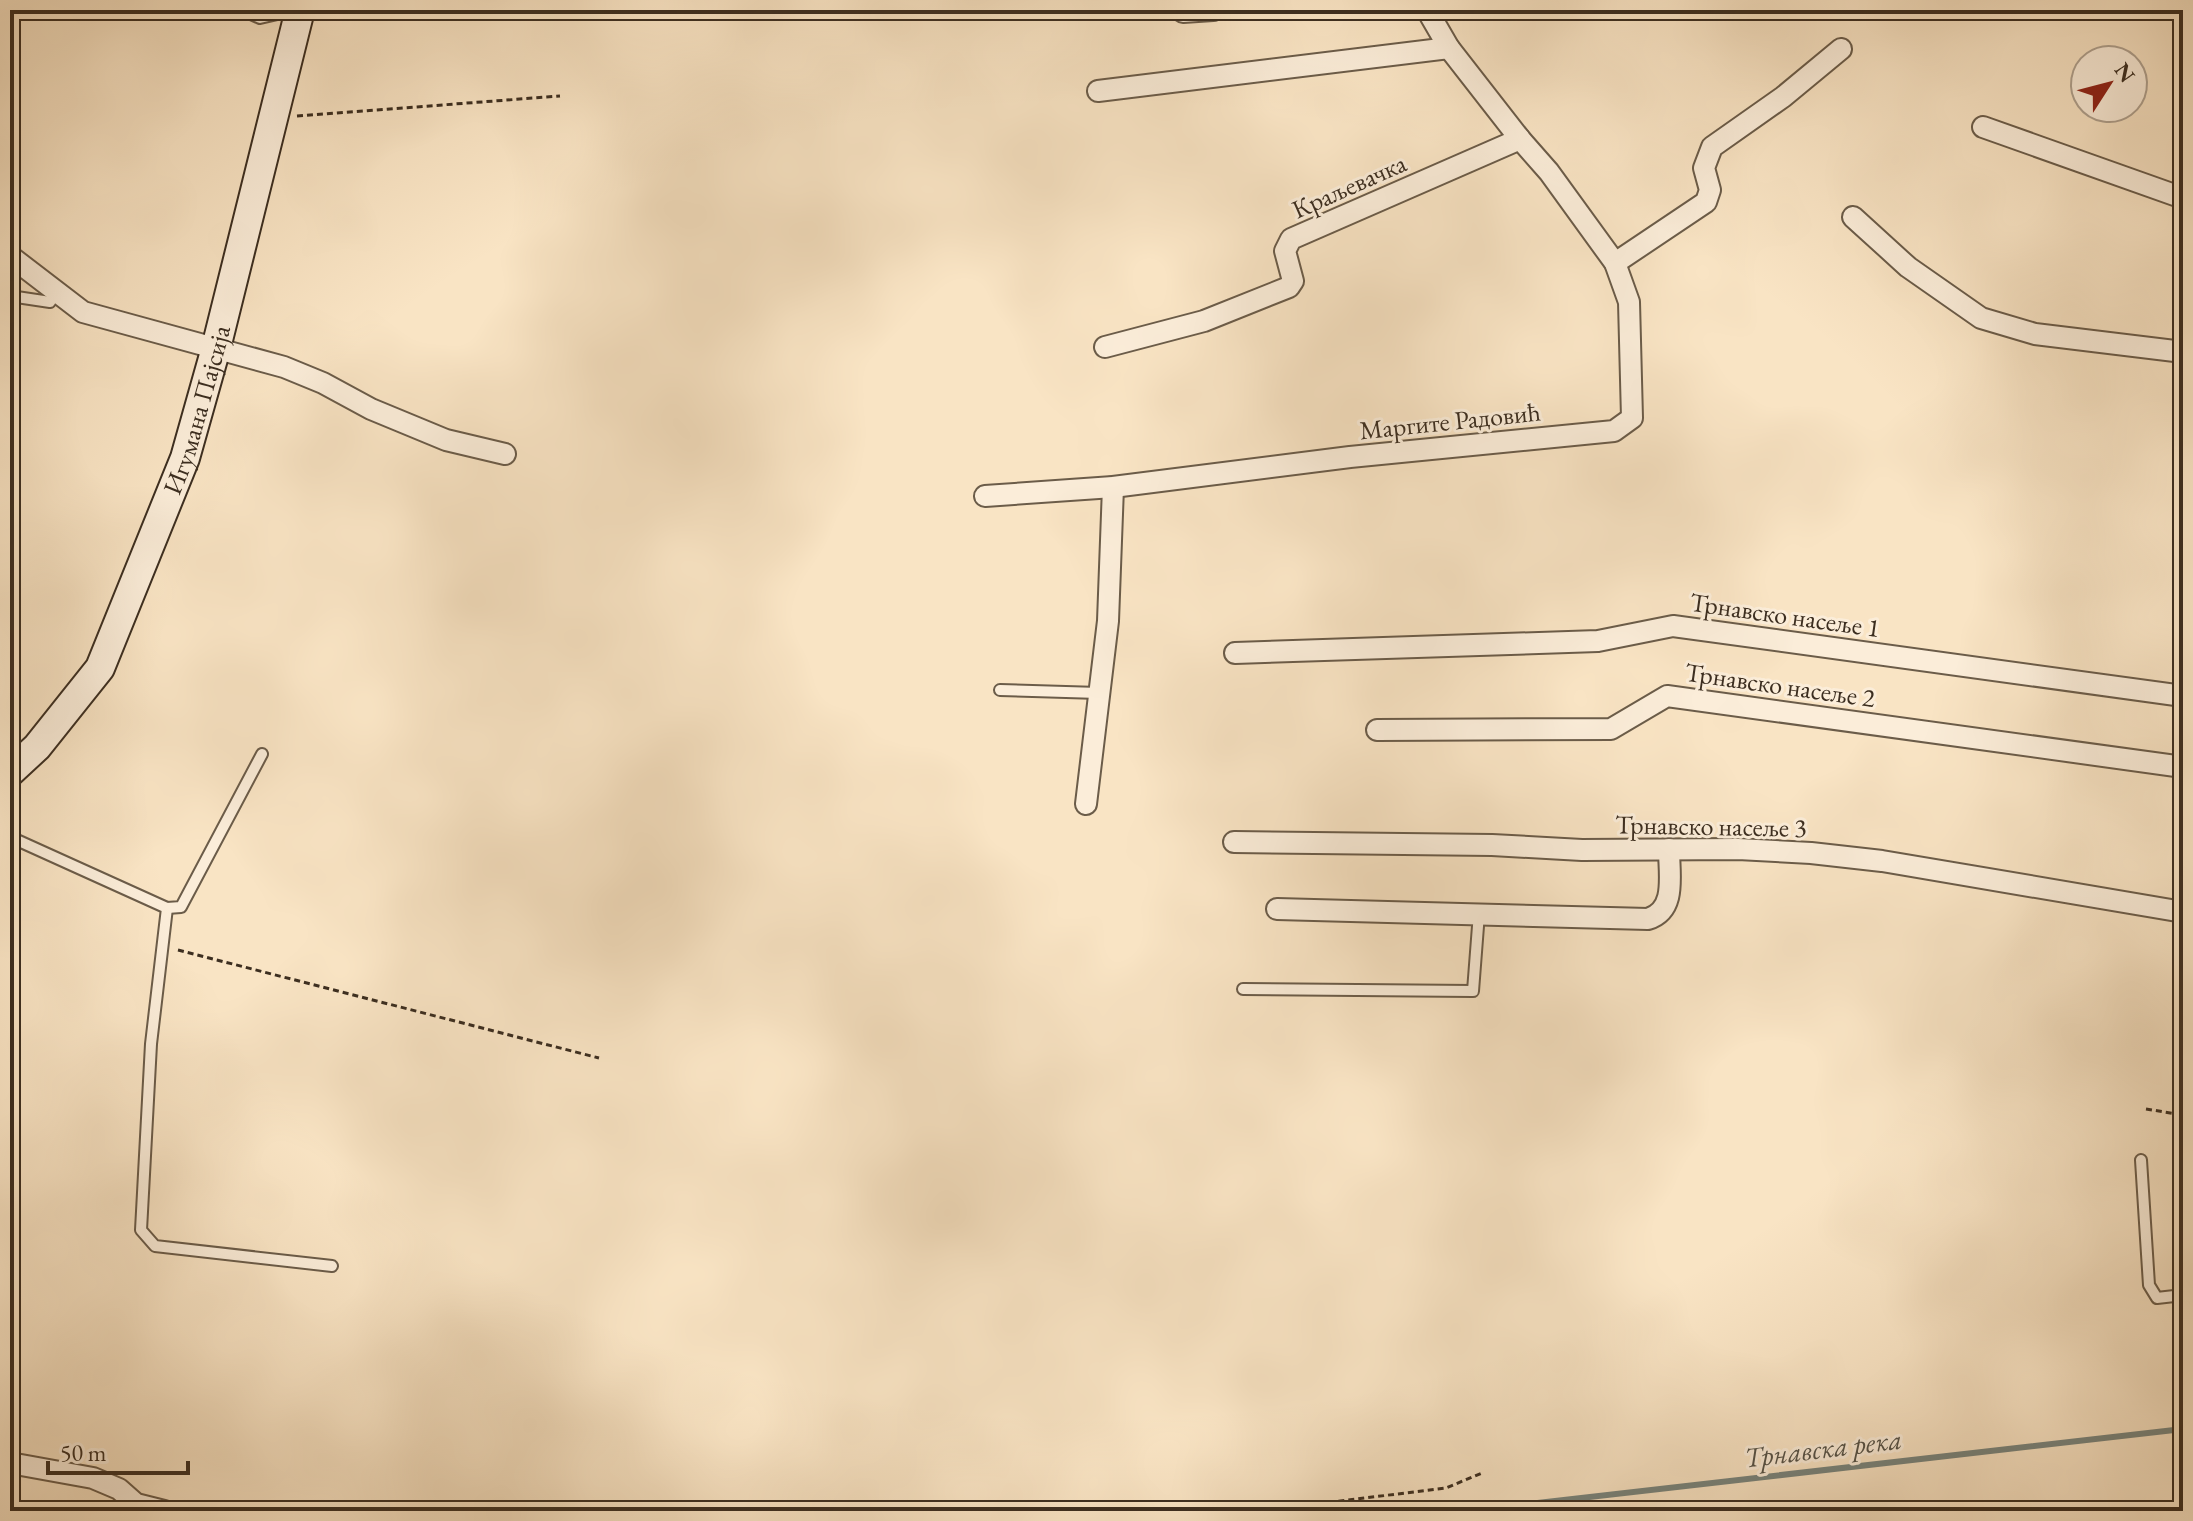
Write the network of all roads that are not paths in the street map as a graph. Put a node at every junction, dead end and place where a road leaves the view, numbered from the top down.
1 (242, 10) edge
2 (298, 10) edge
3 (1213, 10) edge
4 (1427, 10) edge
5 (1183, 12) dead end
6 (1449, 48) junction
7 (1841, 49) dead end
8 (1098, 91) dead end
9 (1983, 127) dead end
10 (1520, 139) junction
11 (2183, 198) edge
12 (1853, 217) dead end
13 (10, 256) edge
14 (1615, 263) junction
15 (56, 291) junction
16 (10, 296) edge
17 (1105, 347) dead end
18 (216, 348) junction
19 (2183, 352) edge
20 (505, 454) dead end
21 (1113, 487) junction
22 (985, 496) dead end
23 (1235, 653) dead end
24 (1000, 690) dead end
25 (1099, 693) junction
26 (2183, 696) edge
27 (1377, 730) dead end
28 (262, 754) dead end
29 (2183, 767) edge
30 (10, 772) edge
31 (1086, 804) dead end
32 (10, 837) edge
33 (1234, 842) dead end
34 (1669, 849) junction
35 (167, 908) junction
36 (1277, 909) dead end
37 (2183, 912) edge
38 (1479, 913) junction
39 (1243, 989) dead end
40 (2141, 1160) dead end
41 (332, 1266) dead end
42 (2183, 1295) edge
43 (10, 1463) edge
44 (164, 1511) edge

1 - 2 lane
2 - 18 street, Игумана Пајсија
3 - 5 street
4 - 6 street, Маргите Радовић
6 - 8 street
6 - 10 street, Маргите Радовић
7 - 14 street
9 - 11 street
10 - 14 street, Маргите Радовић
10 - 17 street, Краљевачка
12 - 19 street
13 - 15 street
14 - 21 street, Маргите Радовић
15 - 16 lane
15 - 18 street
18 - 20 street
18 - 30 street, Игумана Пајсија
21 - 22 street, Маргите Радовић
21 - 25 street
23 - 26 street, Трнавско насеље 1
24 - 25 lane
25 - 31 street
27 - 29 street, Трнавско насеље 2
28 - 35 lane
32 - 35 lane
33 - 34 street, Трнавско насеље 3
34 - 37 street, Трнавско насеље 3
34 - 38 street
35 - 41 lane
36 - 38 street
38 - 39 lane
40 - 42 lane
43 - 44 street

